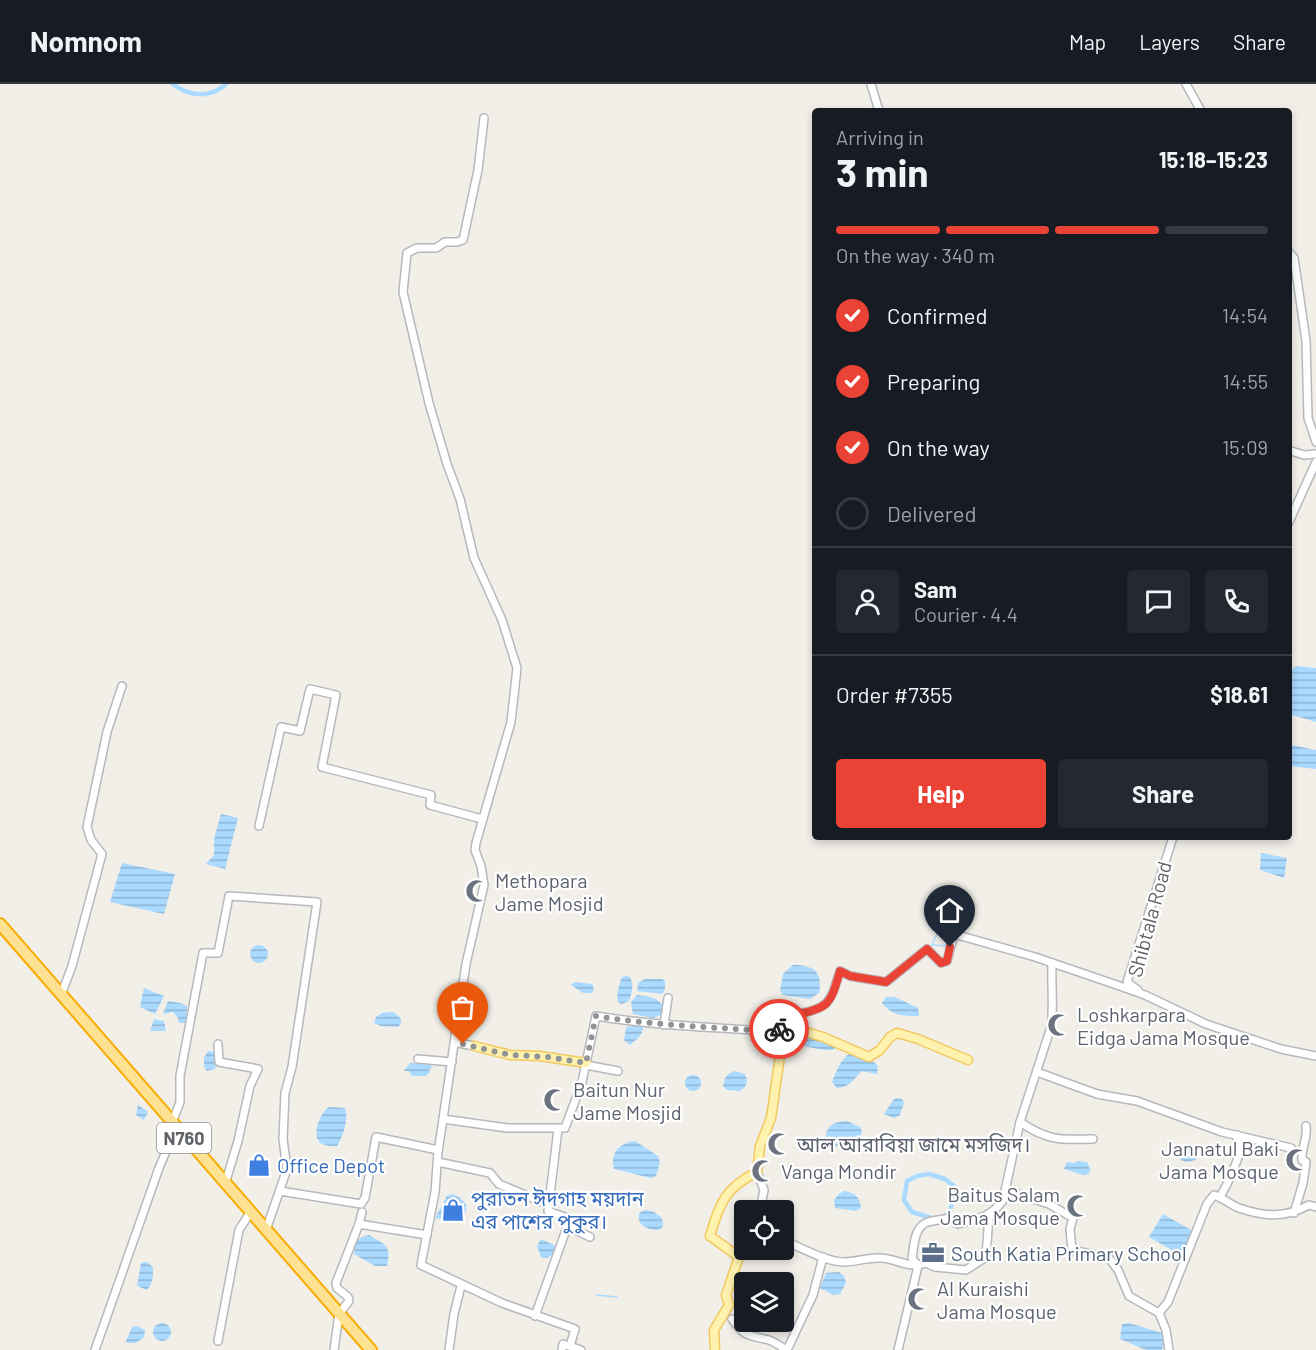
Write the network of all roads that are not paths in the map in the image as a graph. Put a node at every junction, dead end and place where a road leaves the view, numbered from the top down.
1 (872, 84) edge
2 (1186, 84) edge
3 (878, 108) edge
4 (1200, 108) edge
5 (484, 118) dead end
6 (1292, 256) edge
7 (1316, 442) edge
8 (1292, 451) edge
9 (1316, 454) edge
10 (1316, 462) edge
11 (1292, 515) edge
12 (122, 686) dead end
13 (482, 819) junction
14 (260, 826) dead end
15 (1172, 840) edge
16 (0, 924) edge
17 (935, 926) dead end
18 (954, 934) junction
19 (1052, 963) junction
20 (61, 995) junction
21 (1144, 995) junction
22 (668, 998) dead end
23 (664, 1025) junction
24 (791, 1027) junction
25 (777, 1032) junction
26 (455, 1036) junction
27 (218, 1044) dead end
28 (474, 1046) joint
29 (1316, 1056) edge
30 (418, 1059) dead end
31 (968, 1060) dead end
32 (452, 1062) junction
33 (586, 1064) junction
34 (618, 1071) dead end
35 (1036, 1072) junction
36 (443, 1119) junction
37 (1020, 1122) junction
38 (174, 1126) junction
39 (558, 1129) junction
40 (1316, 1130) edge
41 (1236, 1135) junction
42 (1093, 1139) dead end
43 (1291, 1148) dead end
44 (438, 1150) junction
45 (438, 1162) junction
46 (757, 1172) junction
47 (225, 1184) junction
48 (1006, 1190) junction
49 (280, 1191) junction
50 (1220, 1197) junction
51 (762, 1200) edge
52 (549, 1205) junction
53 (1316, 1207) edge
54 (362, 1212) dead end
55 (250, 1213) junction
56 (1294, 1213) junction
57 (989, 1215) junction
58 (359, 1224) junction
59 (567, 1226) junction
60 (266, 1230) junction
61 (427, 1235) junction
62 (590, 1237) dead end
63 (794, 1244) edge
64 (827, 1258) junction
65 (918, 1266) junction
66 (829, 1270) dead end
67 (461, 1286) junction
68 (1159, 1313) junction
69 (339, 1314) junction
70 (535, 1316) junction
71 (732, 1319) dead end
72 (218, 1341) dead end
73 (570, 1346) junction
74 (95, 1350) edge
75 (334, 1350) edge
76 (370, 1350) edge
77 (449, 1350) edge
78 (562, 1350) edge
79 (581, 1350) edge
80 (715, 1350) edge
81 (787, 1350) edge
82 (898, 1350) edge
83 (1169, 1350) edge

1 - 3 street
2 - 4 street
5 - 13 street
6 - 7 street
8 - 9 street
10 - 11 street
12 - 20 street
13 - 14 street
13 - 26 street
15 - 21 street, Shibtala Road
16 - 20 highway, N760
17 - 18 street
18 - 19 street
18 - 24 street
19 - 21 street
19 - 35 street
20 - 38 highway, N760
21 - 29 street
22 - 23 street
23 - 25 street
23 - 33 street
24 - 25 main road
24 - 31 main road
25 - 46 main road
26 - 28 street
26 - 32 street
27 - 47 street
28 - 33 main road
30 - 32 street
32 - 36 street
33 - 34 street
33 - 39 street
35 - 37 street
35 - 41 street
36 - 39 street
36 - 44 street
37 - 42 street
37 - 48 street
38 - 47 highway, N760
38 - 49 street
38 - 74 street
39 - 52 street
40 - 56 street
41 - 43 street
41 - 50 street
44 - 45 street
44 - 49 street
45 - 52 street
45 - 61 street
46 - 51 street
46 - 80 main road
47 - 55 highway, N760
48 - 57 street
48 - 68 street
49 - 60 street
50 - 56 street
50 - 68 street
52 - 59 street
53 - 56 street
54 - 58 street
55 - 60 highway, N760
55 - 72 street
57 - 65 street
57 - 65 street
58 - 61 street
58 - 69 street
59 - 62 street
59 - 70 street
60 - 69 highway, N760
61 - 67 street
63 - 64 street
64 - 65 street
64 - 66 street
64 - 81 street
65 - 82 street
67 - 70 street
67 - 77 street
68 - 83 street
69 - 75 street
69 - 76 highway, N760
70 - 73 street
71 - 81 street
73 - 78 street
73 - 79 street

